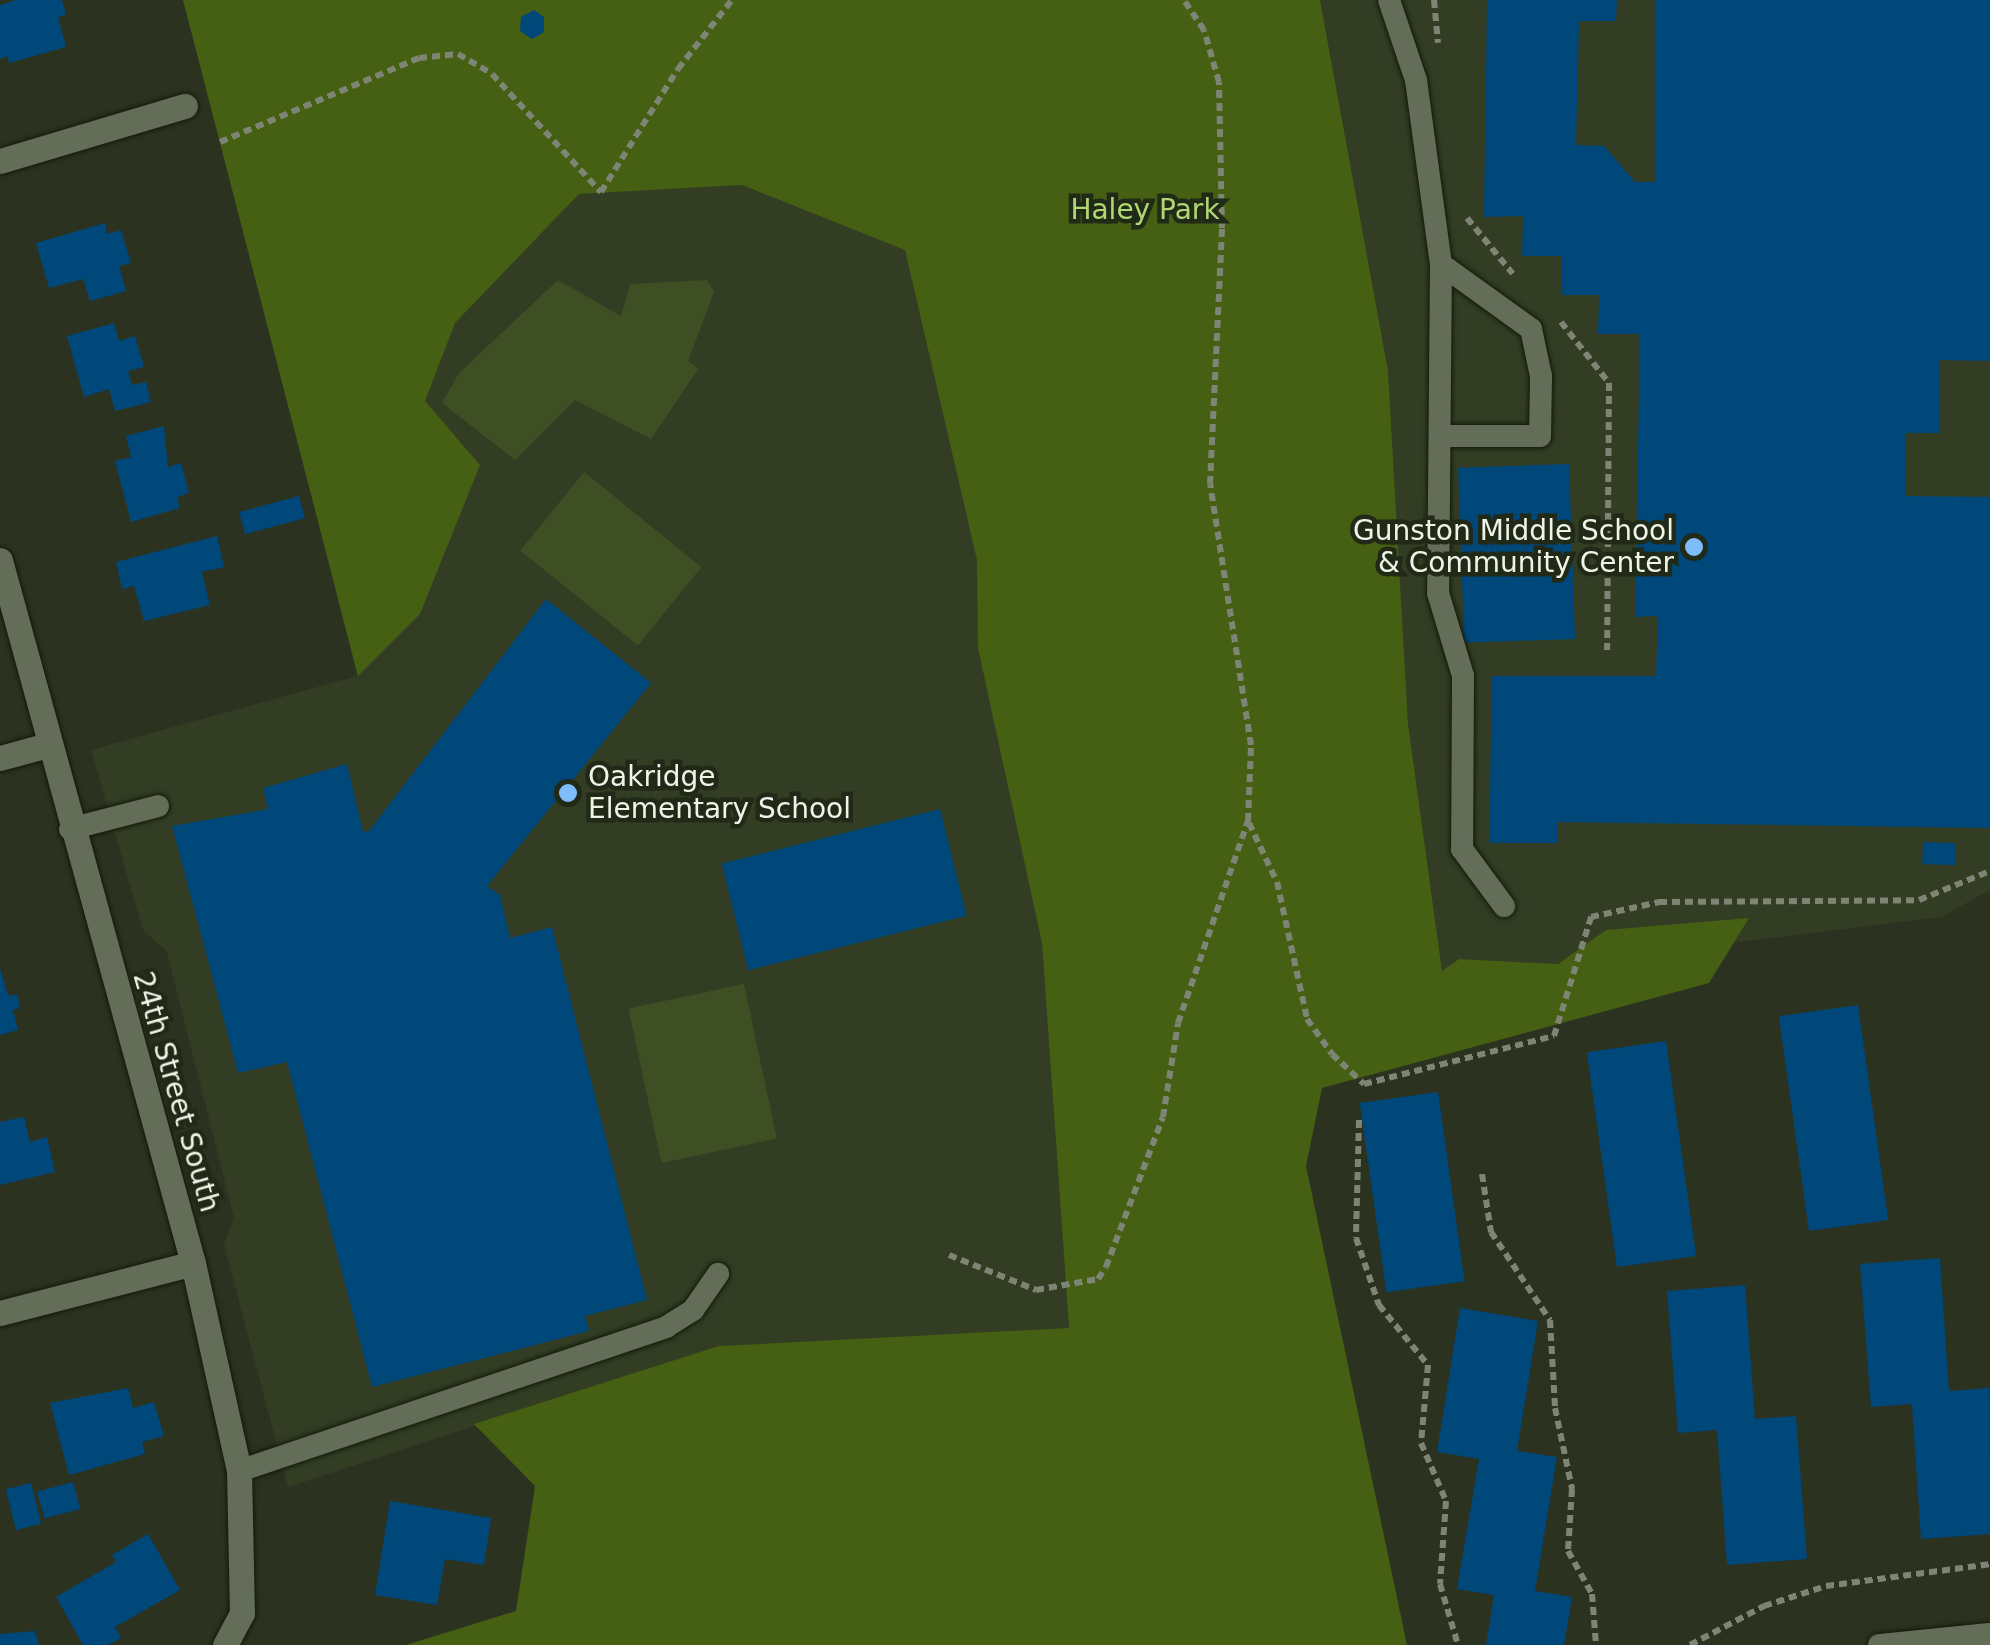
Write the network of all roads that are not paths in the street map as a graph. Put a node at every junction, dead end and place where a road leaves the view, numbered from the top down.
1 (1390, 0) edge
2 (184, 106) dead end
3 (0, 161) edge
4 (1441, 264) junction
5 (1441, 436) junction
6 (0, 560) edge
7 (48, 746) junction
8 (0, 758) edge
9 (158, 806) dead end
10 (70, 830) junction
11 (1504, 906) dead end
12 (193, 1263) junction
13 (718, 1274) dead end
14 (0, 1313) edge
15 (239, 1471) junction
16 (1990, 1634) edge
17 (225, 1645) edge
18 (1879, 1645) edge

1 - 4 lane
2 - 3 street
4 - 5 lane
4 - 5 lane
5 - 11 lane
6 - 7 street, 24th Street South
7 - 8 street
7 - 10 street, 24th Street South
9 - 10 lane
10 - 12 street, 24th Street South
12 - 14 street
12 - 15 street, 24th Street South
13 - 15 lane
15 - 17 street, 24th Street South
16 - 18 lane

